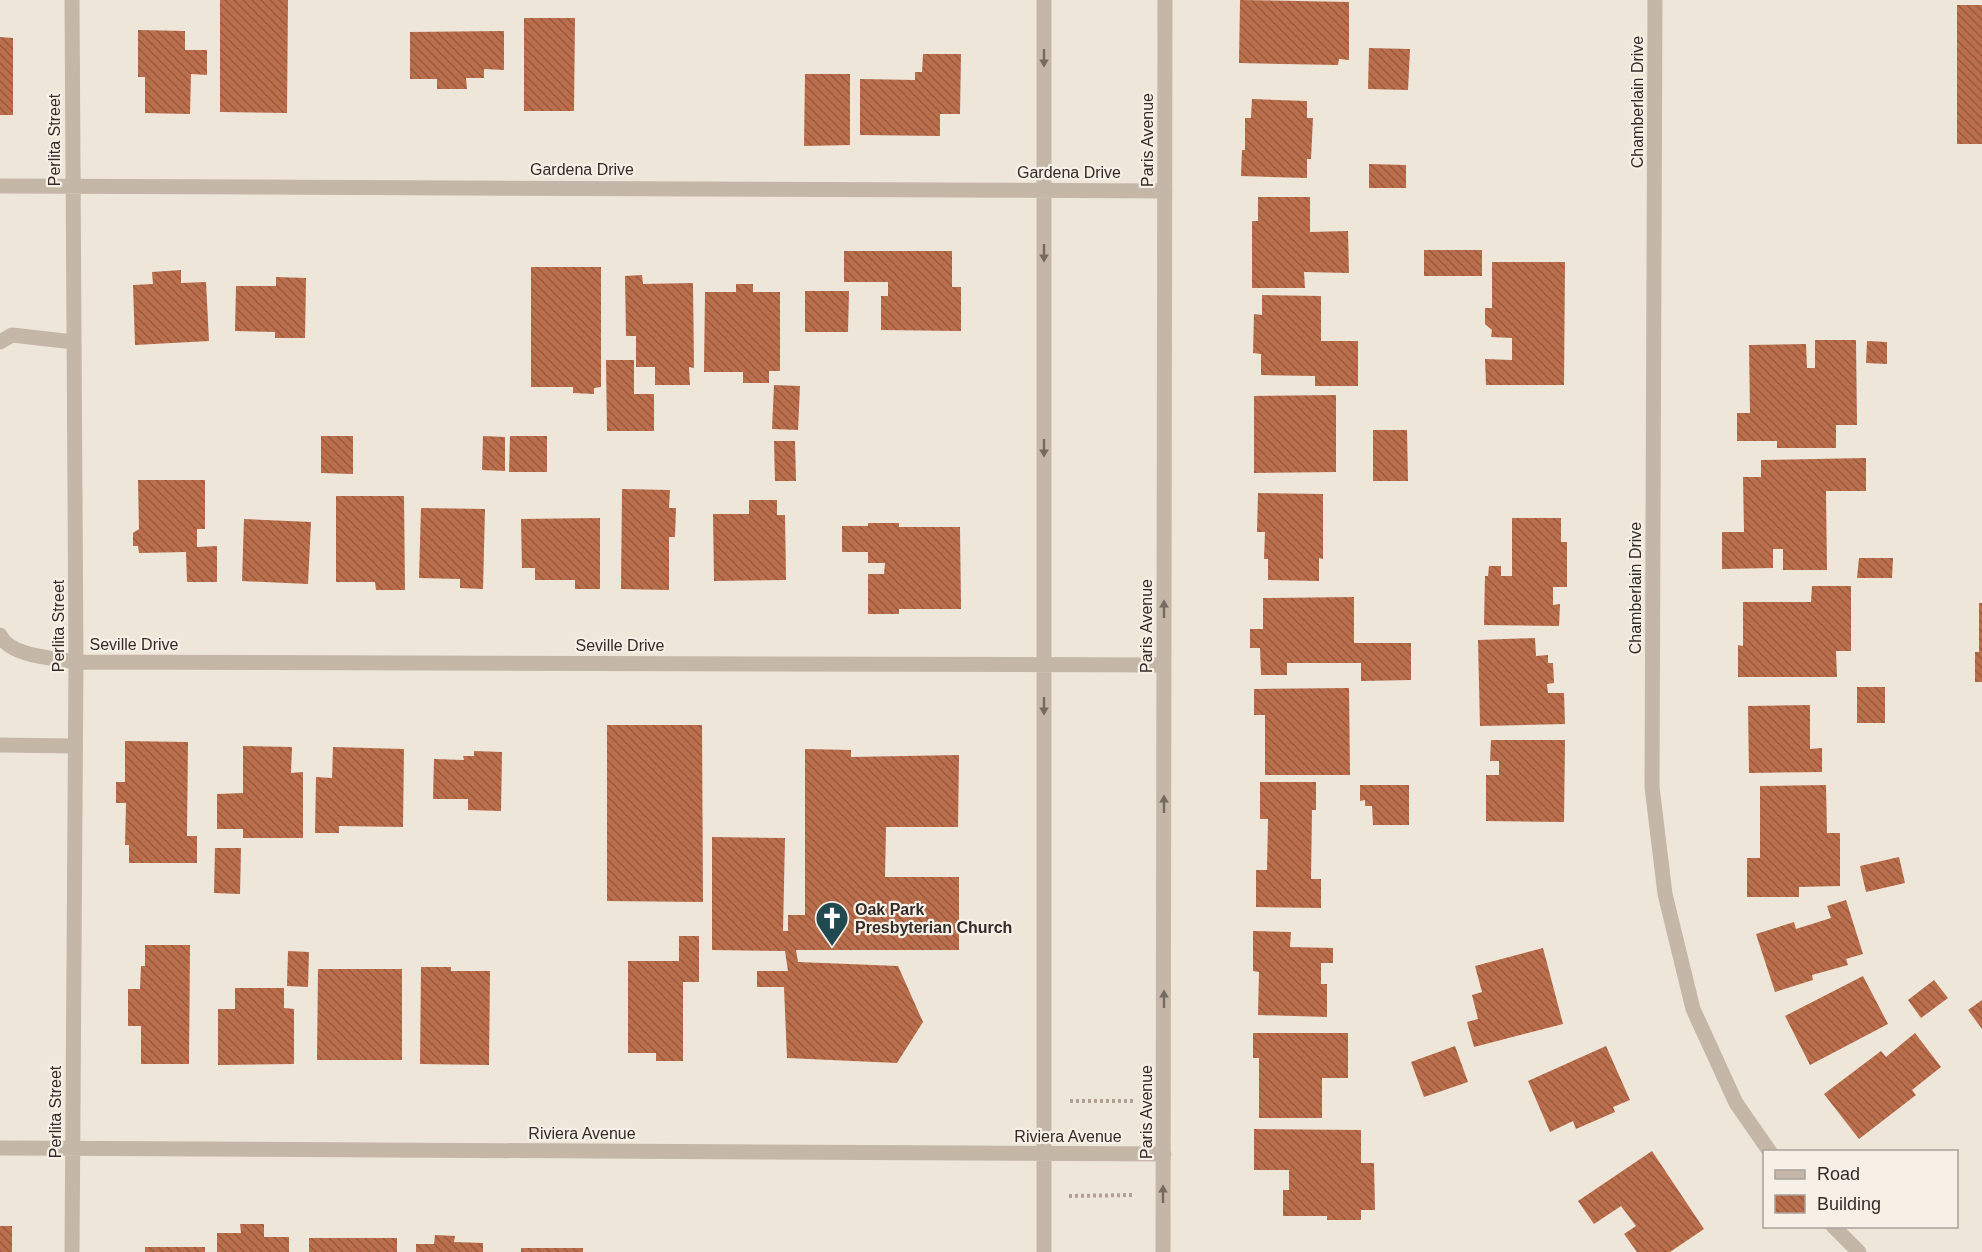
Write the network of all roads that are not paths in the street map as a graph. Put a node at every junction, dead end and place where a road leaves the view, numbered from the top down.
1 (72, 0) edge
2 (1044, 0) edge
3 (1165, 0) edge
4 (1655, 0) edge
5 (0, 186) edge
6 (72, 186) junction
7 (1044, 189) junction
8 (1165, 191) junction
9 (0, 342) edge
10 (74, 342) junction
11 (0, 635) edge
12 (76, 662) junction
13 (1044, 664) junction
14 (1164, 665) junction
15 (0, 745) edge
16 (75, 746) junction
17 (0, 1148) edge
18 (72, 1148) junction
19 (1769, 1150) edge
20 (1044, 1154) junction
21 (1164, 1154) junction
22 (1834, 1228) edge
23 (72, 1252) edge
24 (1044, 1252) edge
25 (1163, 1252) edge
26 (1859, 1252) edge

1 - 6 street, Perlita Street
2 -> 7 street
3 - 8 street, Paris Avenue
4 - 19 street, Chamberlain Drive
5 - 6 street, Gardena Drive
6 - 7 street, Gardena Drive
6 - 10 street, Perlita Street
7 - 8 street, Gardena Drive
7 -> 13 street
14 -> 8 street, Paris Avenue
9 - 10 street
10 - 12 street, Perlita Street
11 - 12 street, Seville Drive
12 - 13 street, Seville Drive
12 - 16 street, Perlita Street
13 - 14 street, Seville Drive
13 -> 20 street
21 -> 14 street, Paris Avenue
15 - 16 street
16 - 18 street, Perlita Street
17 - 18 street, Riviera Avenue
18 - 20 street, Riviera Avenue
18 - 23 street, Perlita Street
20 - 21 street, Riviera Avenue
20 - 24 street
25 -> 21 street, Paris Avenue
22 - 26 street

